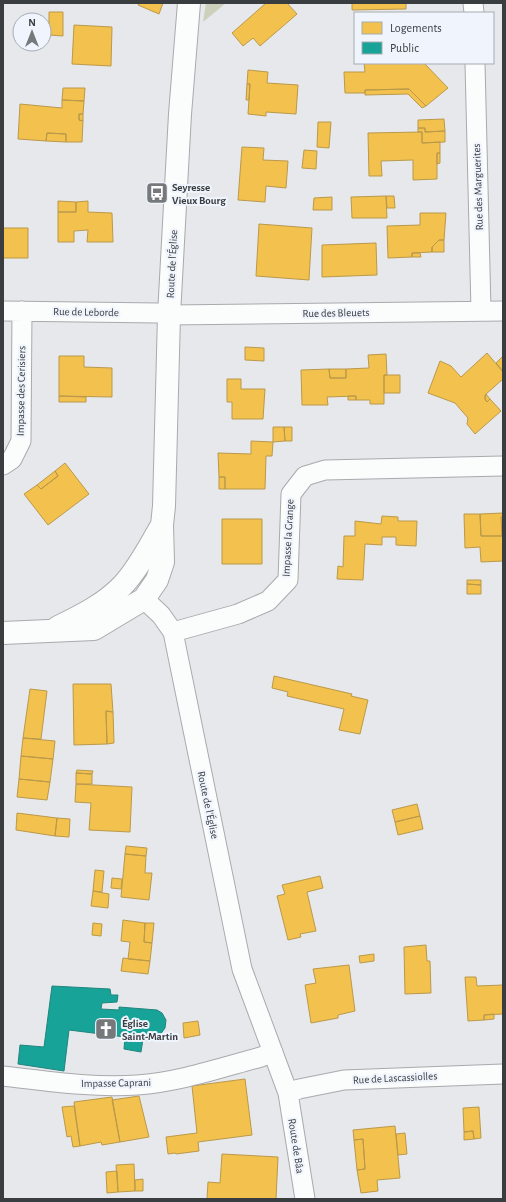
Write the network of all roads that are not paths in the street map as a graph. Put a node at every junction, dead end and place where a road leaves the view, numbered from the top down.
1 (189, 3) edge
2 (475, 64) edge
3 (3, 311) edge
4 (22, 311) junction
5 (481, 311) junction
6 (503, 311) edge
7 (169, 315) junction
8 (3, 465) edge
9 (503, 466) edge
10 (162, 525) junction
11 (123, 585) junction
12 (144, 599) junction
13 (53, 630) junction
14 (174, 632) junction
15 (3, 633) edge
16 (273, 1052) junction
17 (503, 1074) edge
18 (3, 1076) edge
19 (288, 1093) junction
20 (304, 1199) edge

1 - 7 street, Route de l'Église
2 - 5 street, Rue des Marguerites
3 - 4 street, Rue de Leborde
4 - 7 street, Rue de Leborde
4 - 8 street, Impasse des Cerisiers
5 - 6 street, Rue des Bleuets
5 - 7 street, Rue des Bleuets
7 - 10 street, Route de l'Église
9 - 14 street, Impasse la Grange
10 - 11 street, Route de l'Église
10 - 12 street, Route de l'Église
11 - 12 street
11 - 13 street, Route de l'Église
12 - 13 street
12 - 14 street, Route de l'Église
13 - 15 street
14 - 16 street, Route de l'Église
16 - 18 street, Impasse Caprani
16 - 19 street, Route de l'Église
17 - 19 street, Rue de Lascassiolles
19 - 20 street, Route de Bâa

